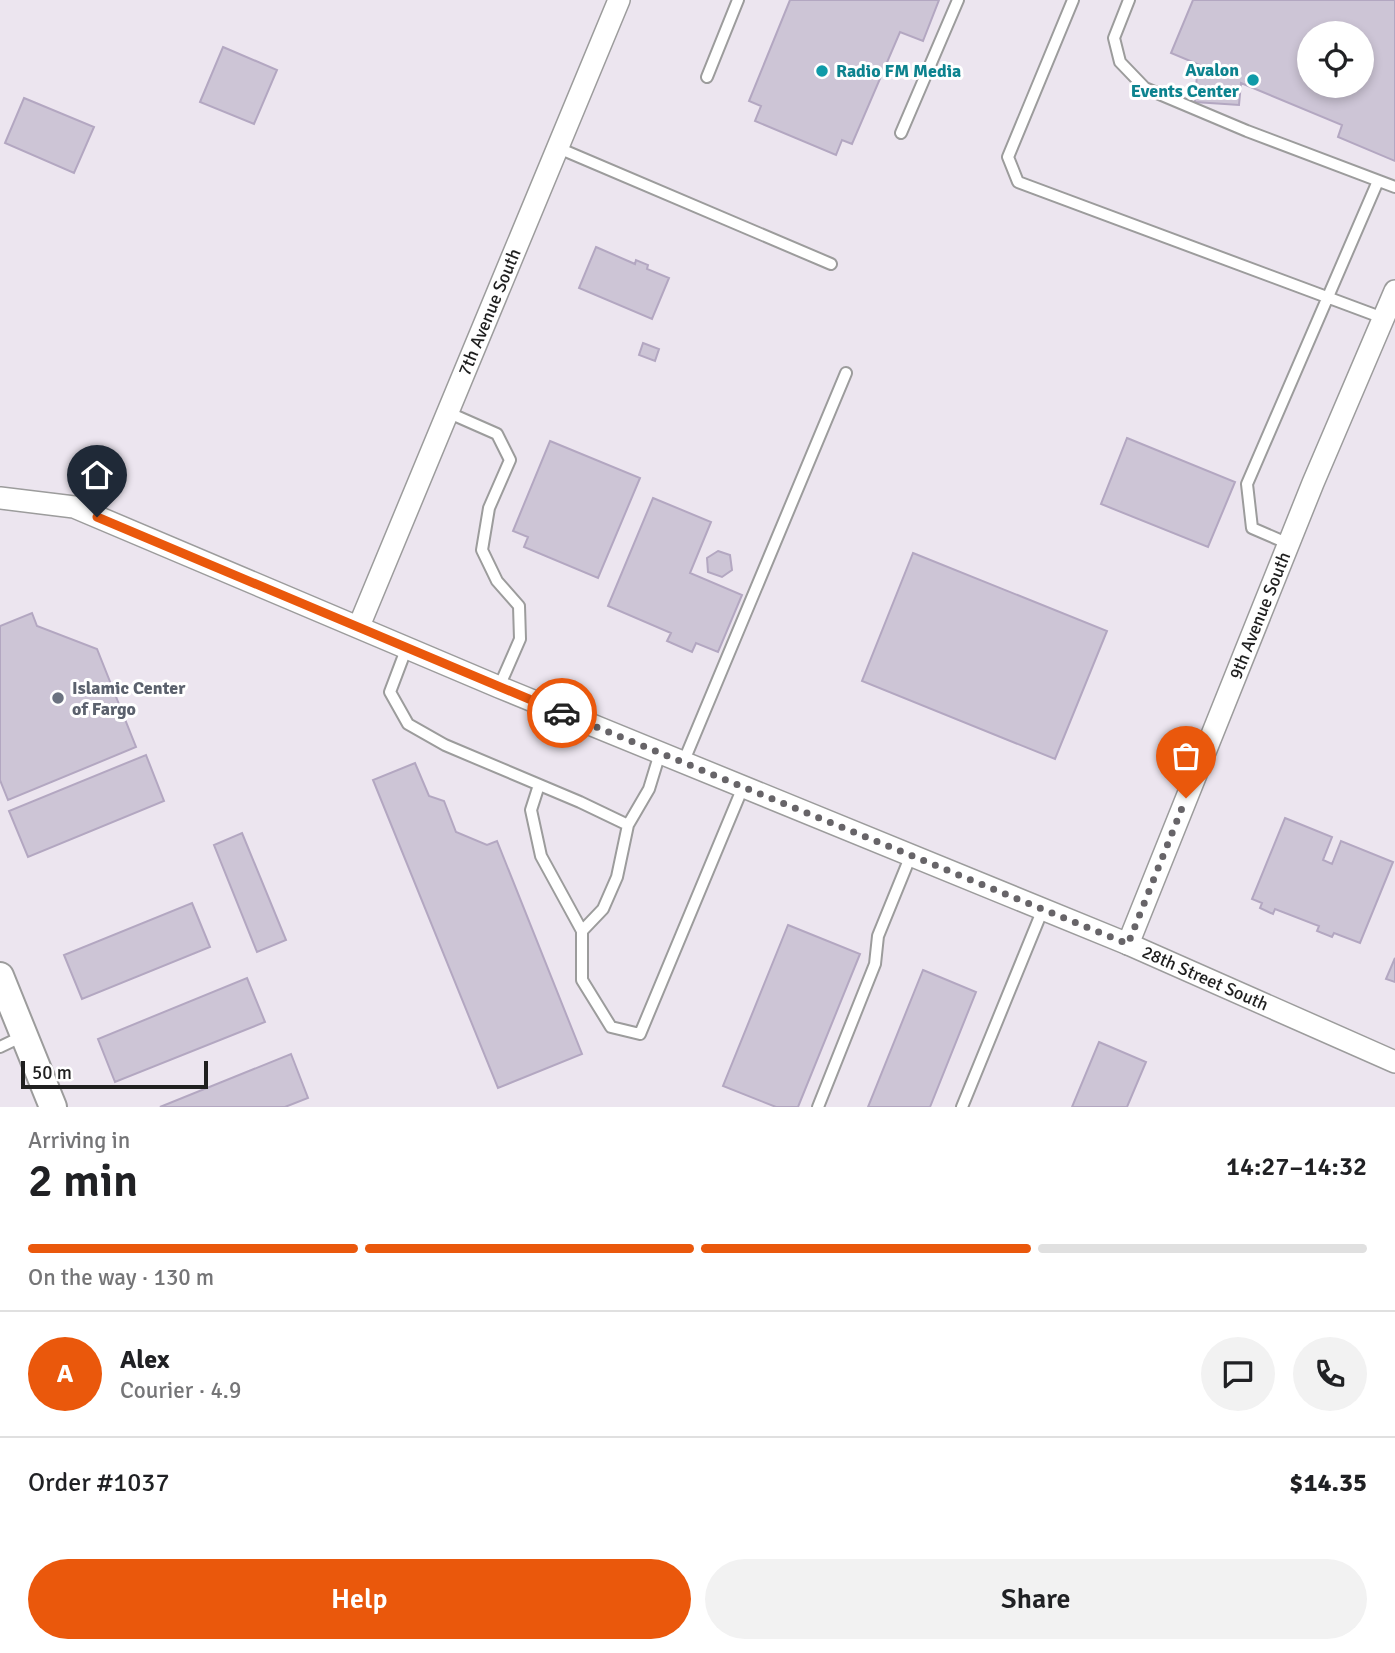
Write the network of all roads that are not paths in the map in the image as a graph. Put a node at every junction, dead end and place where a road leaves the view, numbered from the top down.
1 (619, 0) edge
2 (738, 0) edge
3 (958, 0) edge
4 (1073, 0) edge
5 (1129, 0) edge
6 (707, 77) dead end
7 (901, 133) dead end
8 (556, 147) junction
9 (1378, 180) junction
10 (1395, 187) edge
11 (831, 264) dead end
12 (1395, 290) edge
13 (1327, 297) junction
14 (1383, 318) junction
15 (846, 373) dead end
16 (447, 412) junction
17 (0, 498) edge
18 (1289, 544) junction
19 (359, 626) junction
20 (407, 647) junction
21 (499, 687) junction
22 (660, 753) junction
23 (683, 763) junction
24 (539, 785) junction
25 (743, 787) junction
26 (628, 825) junction
27 (911, 855) junction
28 (1043, 909) junction
29 (582, 931) junction
30 (1128, 944) junction
31 (0, 976) edge
32 (24, 1036) junction
33 (0, 1047) edge
34 (1395, 1062) edge
35 (53, 1107) edge
36 (818, 1107) edge
37 (962, 1107) edge

1 - 8 street, 7th Avenue South
2 - 6 lane
3 - 7 lane
4 - 13 lane
5 - 9 lane
8 - 11 lane
8 - 16 street, 7th Avenue South
9 - 10 lane
9 - 13 lane
12 - 14 street, 9th Avenue South
13 - 14 lane
13 - 18 lane
14 - 18 street, 9th Avenue South
15 - 23 lane
16 - 19 street, 7th Avenue South
16 - 21 lane
17 - 19 street, 28th Street South
18 - 30 street, 9th Avenue South
19 - 20 street, 28th Street South
20 - 21 street, 28th Street South
20 - 24 lane
21 - 22 street, 28th Street South
22 - 23 street, 28th Street South
22 - 26 lane
23 - 25 street, 28th Street South
24 - 26 lane
24 - 29 lane
25 - 27 street, 28th Street South
25 - 29 lane
26 - 29 lane
27 - 28 street, 28th Street South
27 - 36 lane
28 - 30 street, 28th Street South
28 - 37 lane
30 - 34 street, 28th Street South
31 - 32 street
32 - 33 lane
32 - 35 street

